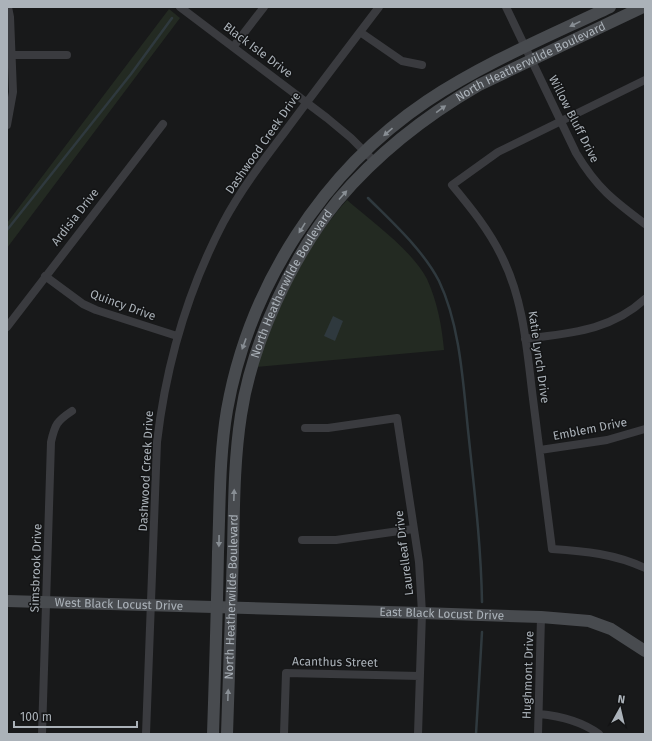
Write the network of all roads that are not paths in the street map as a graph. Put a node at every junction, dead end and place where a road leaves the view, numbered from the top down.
1 (8, 7) edge
2 (180, 7) edge
3 (264, 7) edge
4 (379, 7) edge
5 (506, 7) edge
6 (610, 7) edge
7 (643, 7) edge
8 (360, 32) junction
9 (234, 46) junction
10 (525, 48) junction
11 (12, 55) junction
12 (67, 55) dead end
13 (531, 61) junction
14 (422, 65) dead end
15 (645, 80) edge
16 (307, 102) junction
17 (561, 121) junction
18 (163, 124) dead end
19 (7, 125) edge
20 (366, 151) junction
21 (375, 162) junction
22 (645, 224) edge
23 (45, 276) junction
24 (645, 299) edge
25 (7, 327) edge
26 (177, 336) junction
27 (525, 339) junction
28 (72, 411) dead end
29 (304, 428) dead end
30 (645, 429) edge
31 (540, 450) junction
32 (414, 529) junction
33 (302, 540) dead end
34 (645, 568) edge
35 (7, 601) edge
36 (47, 603) junction
37 (152, 605) junction
38 (217, 607) junction
39 (231, 607) junction
40 (422, 613) junction
41 (541, 618) junction
42 (645, 651) edge
43 (420, 676) junction
44 (539, 714) junction
45 (42, 734) edge
46 (146, 734) edge
47 (213, 734) edge
48 (227, 734) edge
49 (284, 734) edge
50 (418, 734) edge
51 (538, 734) edge
52 (599, 734) edge

1 - 11 street
2 - 9 street, Black Isle Drive
3 - 9 street
4 - 8 street, Dashwood Creek Drive
5 - 10 street, Willow Bluff Drive
6 -> 10 main road, North Heatherwilde Boulevard
7 - 13 main road, North Heatherwilde Boulevard
8 - 14 street
8 - 16 street, Dashwood Creek Drive
9 - 16 street, Black Isle Drive
10 - 13 street, Willow Bluff Drive
10 -> 20 main road, North Heatherwilde Boulevard
11 - 12 street
11 - 19 street
13 - 17 street, Willow Bluff Drive
21 -> 13 main road, North Heatherwilde Boulevard
15 - 17 street
16 - 20 street, Black Isle Drive
16 - 26 street, Dashwood Creek Drive
17 - 22 street, Willow Bluff Drive
17 - 27 street, Katie Lynch Drive
18 - 23 street, Ardisia Drive
20 - 21 street, Black Isle Drive
20 -> 38 main road, North Heatherwilde Boulevard
39 -> 21 main road, North Heatherwilde Boulevard
23 - 25 street, Ardisia Drive
23 - 26 street, Quincy Drive
24 - 27 street
26 - 37 street, Dashwood Creek Drive
27 - 31 street, Katie Lynch Drive
28 - 36 street, Simsbrook Drive
29 - 32 street, Laurelleaf Drive
30 - 31 street, Emblem Drive
31 - 34 street, Katie Lynch Drive
32 - 33 street
32 - 40 street, Laurelleaf Drive
35 - 36 main road, West Black Locust Drive
36 - 37 main road, West Black Locust Drive
36 - 45 street, Simsbrook Drive
37 - 38 main road, West Black Locust Drive
37 - 46 street, Dashwood Creek Drive
38 - 39 main road, West Black Locust Drive
38 - 47 main road, North Heatherwilde Boulevard
39 - 40 main road, East Black Locust Drive
48 -> 39 main road, North Heatherwilde Boulevard
40 - 41 main road, East Black Locust Drive
40 - 43 street, Laurelleaf Drive
41 - 42 main road, East Black Locust Drive
41 - 44 street, Hughmont Drive
43 - 49 street, Acanthus Street
43 - 50 street, Laurelleaf Drive
44 - 51 street, Hughmont Drive
44 - 52 street

